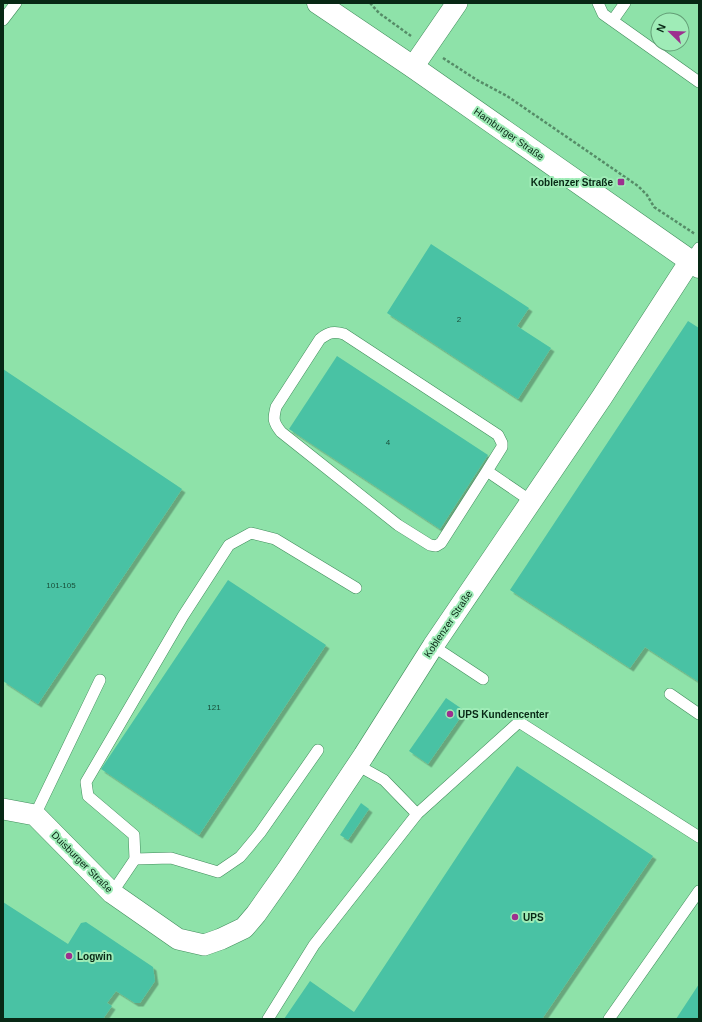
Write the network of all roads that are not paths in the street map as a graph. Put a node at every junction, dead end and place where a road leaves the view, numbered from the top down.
1 (16, 3) edge
2 (318, 3) edge
3 (457, 3) edge
4 (598, 3) edge
5 (625, 3) edge
6 (3, 20) edge
7 (612, 20) junction
8 (413, 67) junction
9 (699, 82) edge
10 (696, 258) edge
11 (487, 471) junction
12 (531, 501) junction
13 (356, 588) dead end
14 (433, 646) junction
15 (483, 679) dead end
16 (100, 680) dead end
17 (670, 694) dead end
18 (699, 714) edge
19 (318, 750) dead end
20 (357, 765) junction
21 (3, 809) edge
22 (417, 814) junction
23 (35, 815) junction
24 (699, 837) edge
25 (135, 859) junction
26 (699, 891) edge
27 (112, 893) junction
28 (178, 939) joint
29 (268, 1019) edge
30 (609, 1019) edge

1 - 6 lane
2 - 8 street, Hamburger Straße
3 - 8 street
4 - 7 lane
5 - 7 lane
7 - 9 lane
8 - 10 street, Hamburger Straße
10 - 12 street, Koblenzer Straße
11 - 11 lane
11 - 12 lane
12 - 14 street, Koblenzer Straße
13 - 25 lane
14 - 15 lane
14 - 20 street, Koblenzer Straße
16 - 23 lane
17 - 18 lane
19 - 25 lane
20 - 22 lane
20 - 28 street, Koblenzer Straße
21 - 23 street
22 - 24 lane
22 - 29 lane
23 - 27 street, Duisburger Straße
25 - 27 lane
26 - 30 lane
27 - 28 street, Duisburger Straße

